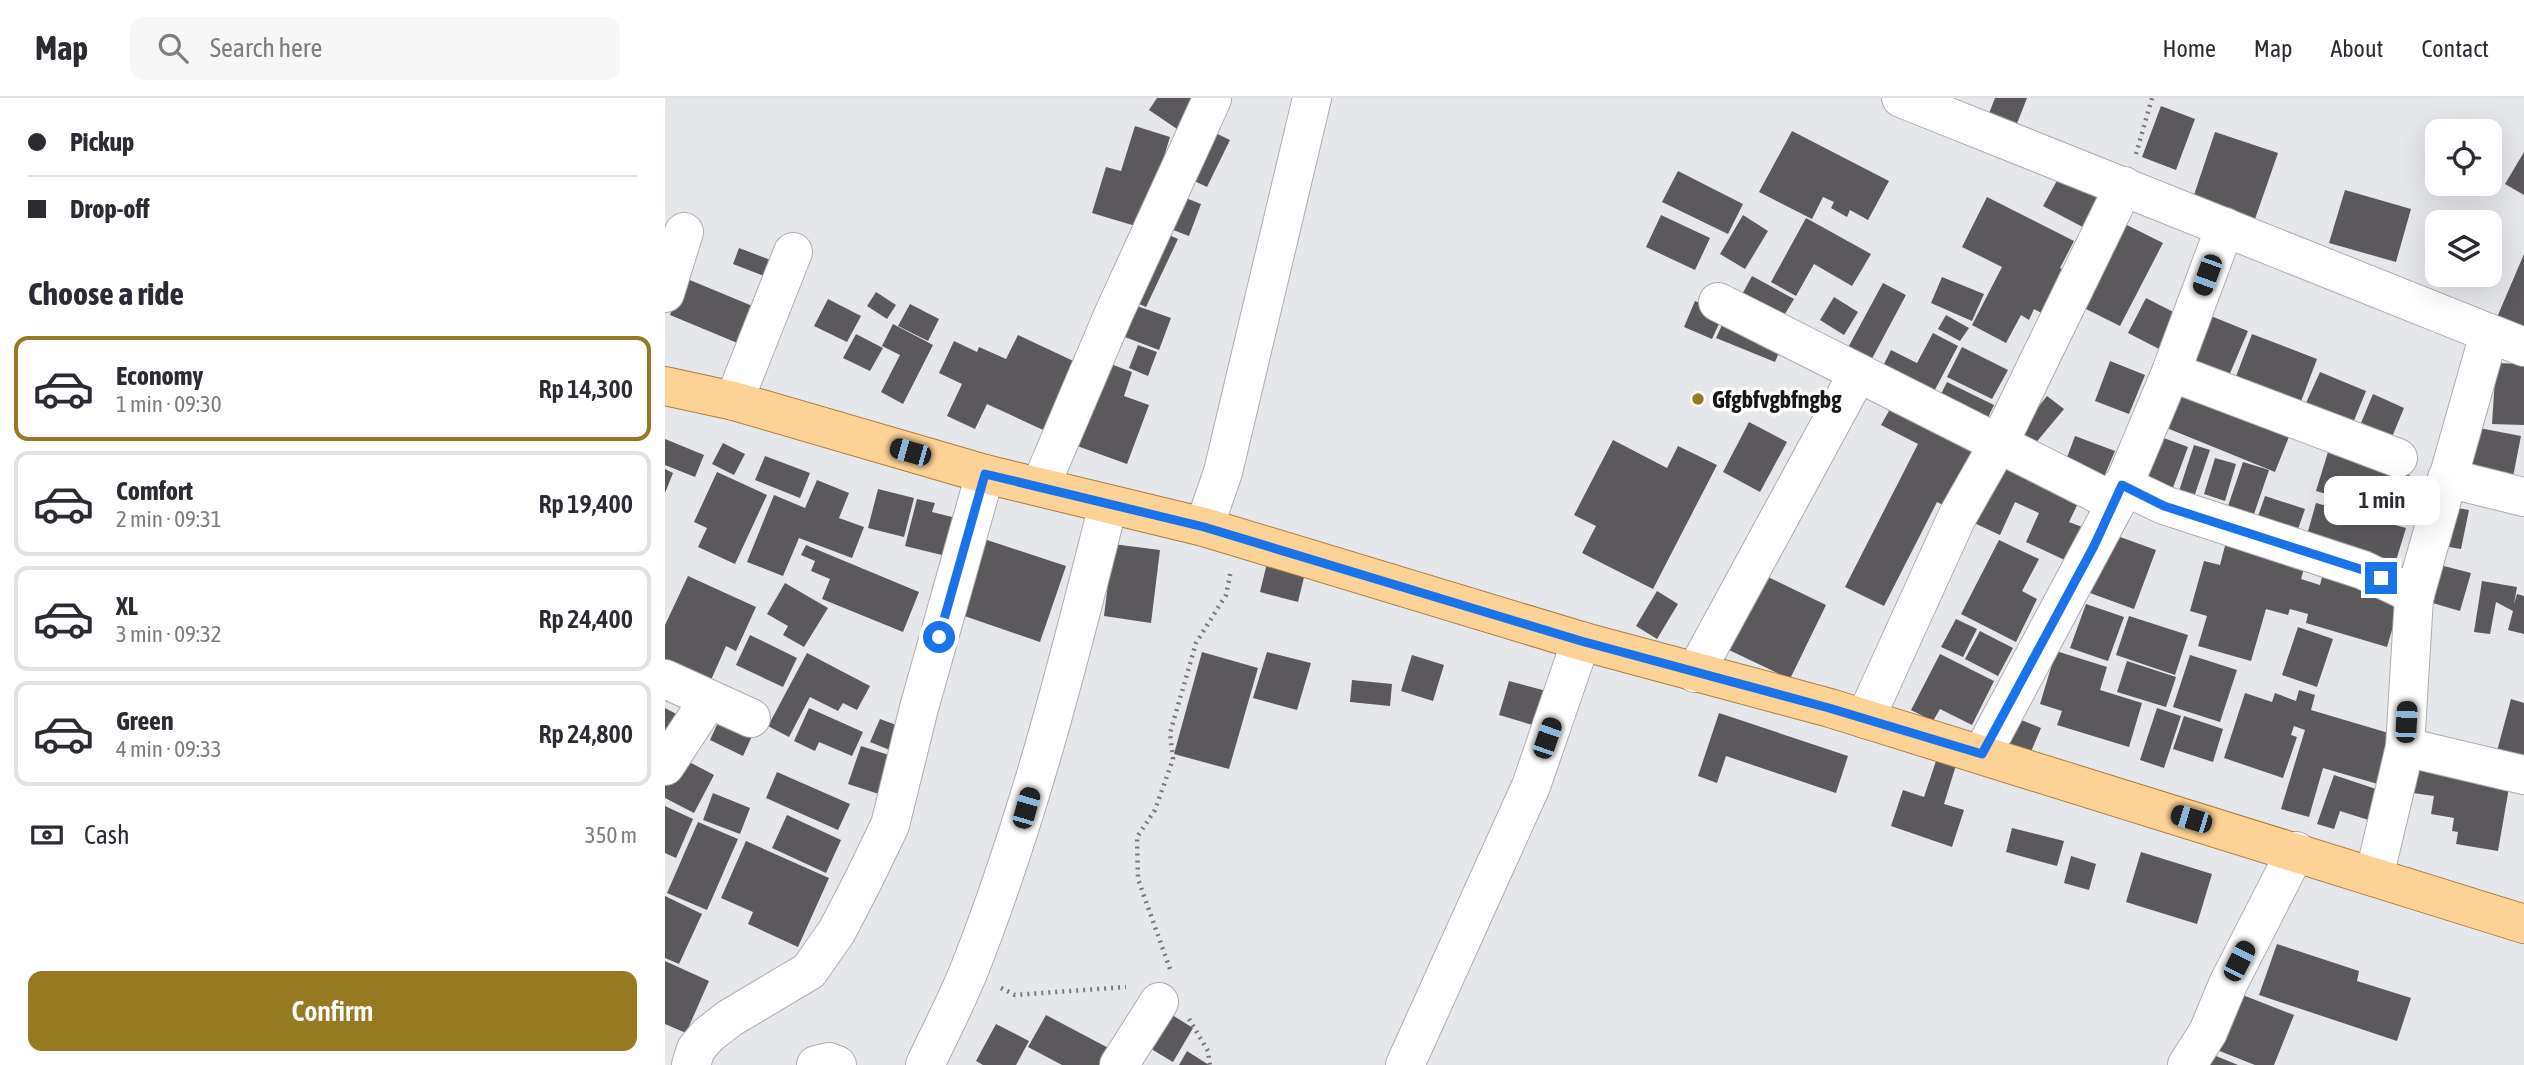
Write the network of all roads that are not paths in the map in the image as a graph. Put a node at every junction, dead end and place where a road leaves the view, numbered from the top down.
1 (1312, 98) edge
2 (1901, 98) edge
3 (1212, 99) edge
4 (2124, 186) junction
5 (2225, 227) junction
6 (684, 232) dead end
7 (793, 252) dead end
8 (665, 293) edge
9 (1718, 302) dead end
10 (2507, 341) edge
11 (2171, 372) junction
12 (1858, 373) junction
13 (665, 386) edge
14 (734, 401) junction
15 (1999, 443) junction
16 (2397, 458) dead end
17 (985, 474) junction
18 (2447, 478) junction
19 (1040, 487) junction
20 (2119, 494) junction
21 (2524, 497) edge
22 (1108, 505) junction
23 (1220, 533) junction
24 (2415, 595) junction
25 (1581, 641) junction
26 (1695, 673) junction
27 (665, 679) edge
28 (709, 699) junction
29 (751, 718) dead end
30 (1865, 719) junction
31 (2405, 747) junction
32 (1982, 754) junction
33 (665, 766) edge
34 (2524, 775) edge
35 (2296, 851) junction
36 (2374, 877) junction
37 (2524, 924) edge
38 (1159, 1002) road end
39 (684, 1051) edge
40 (816, 1065) edge
41 (837, 1065) edge
42 (925, 1065) edge
43 (1119, 1065) edge
44 (1405, 1065) edge
45 (2187, 1065) edge

1 - 23 street
2 - 4 street
3 - 19 street
4 - 5 street
4 - 15 street
5 - 10 street
5 - 11 street
6 - 8 street
7 - 14 street
9 - 12 street
10 - 18 street
11 - 16 street
11 - 20 street
12 - 15 street
12 - 26 street
13 - 14 main road
14 - 17 main road
15 - 20 street
15 - 30 street
17 - 19 main road
17 - 39 street
18 - 21 street
18 - 24 street
19 - 22 main road
20 - 24 street
20 - 32 street
22 - 23 main road
22 - 42 street
23 - 25 main road
24 - 31 street
25 - 26 main road
25 - 44 street
26 - 30 main road
27 - 28 street
28 - 29 street
28 - 33 street
30 - 32 main road
31 - 34 street
31 - 36 street
32 - 35 main road
35 - 36 main road
35 - 45 street
36 - 37 main road
38 - 43 street
40 - 41 street

